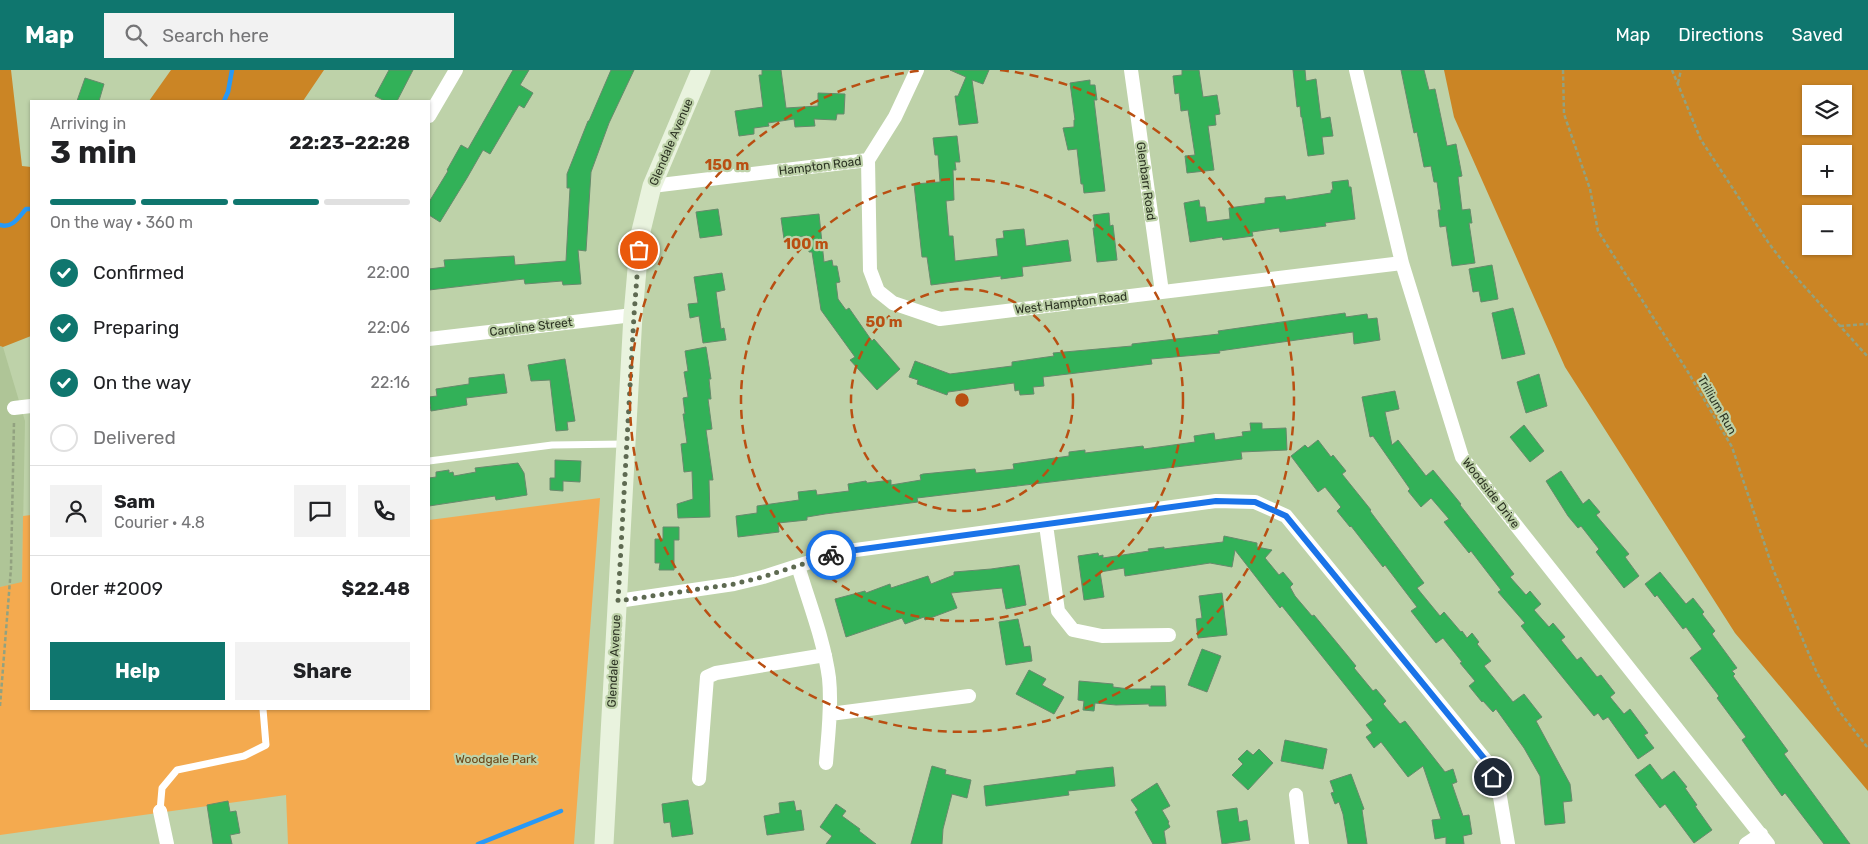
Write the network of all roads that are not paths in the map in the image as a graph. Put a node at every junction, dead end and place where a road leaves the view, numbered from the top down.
1 (456, 70) edge
2 (701, 70) edge
3 (917, 70) edge
4 (1131, 70) edge
5 (1356, 70) edge
6 (430, 114) edge
7 (868, 160) junction
8 (652, 186) junction
9 (1402, 263) junction
10 (1162, 292) junction
11 (634, 315) junction
12 (430, 339) edge
13 (30, 406) edge
14 (14, 408) road end
15 (626, 444) junction
16 (430, 461) edge
17 (1046, 525) junction
18 (798, 566) junction
19 (618, 601) junction
20 (1169, 635) dead end
21 (825, 655) junction
22 (970, 696) dead end
23 (263, 710) edge
24 (830, 714) junction
25 (826, 763) dead end
26 (699, 779) dead end
27 (1296, 795) dead end
28 (160, 811) joint
29 (1764, 839) edge
30 (167, 844) edge
31 (604, 844) edge
32 (1302, 844) edge
33 (1508, 844) edge
34 (1746, 844) edge

1 - 6 street
2 - 8 main road, Glendale Avenue
3 - 7 street
4 - 10 street, Glenbarr Road
5 - 9 street, Woodside Drive
7 - 8 street, Hampton Road
7 - 10 street, West Hampton Road
8 - 11 main road, Glendale Avenue
9 - 10 street, West Hampton Road
9 - 29 street, Woodside Drive
11 - 12 street, Caroline Street
11 - 15 main road, Glendale Avenue
13 - 14 street
15 - 16 lane
15 - 19 main road, Glendale Avenue
17 - 18 street
17 - 20 street
17 - 33 street
18 - 19 street
18 - 21 street
19 - 31 main road, Glendale Avenue
21 - 24 street
21 - 26 street
22 - 24 street
23 - 28 lane
24 - 25 street
27 - 32 street
28 - 30 street
29 - 34 street

